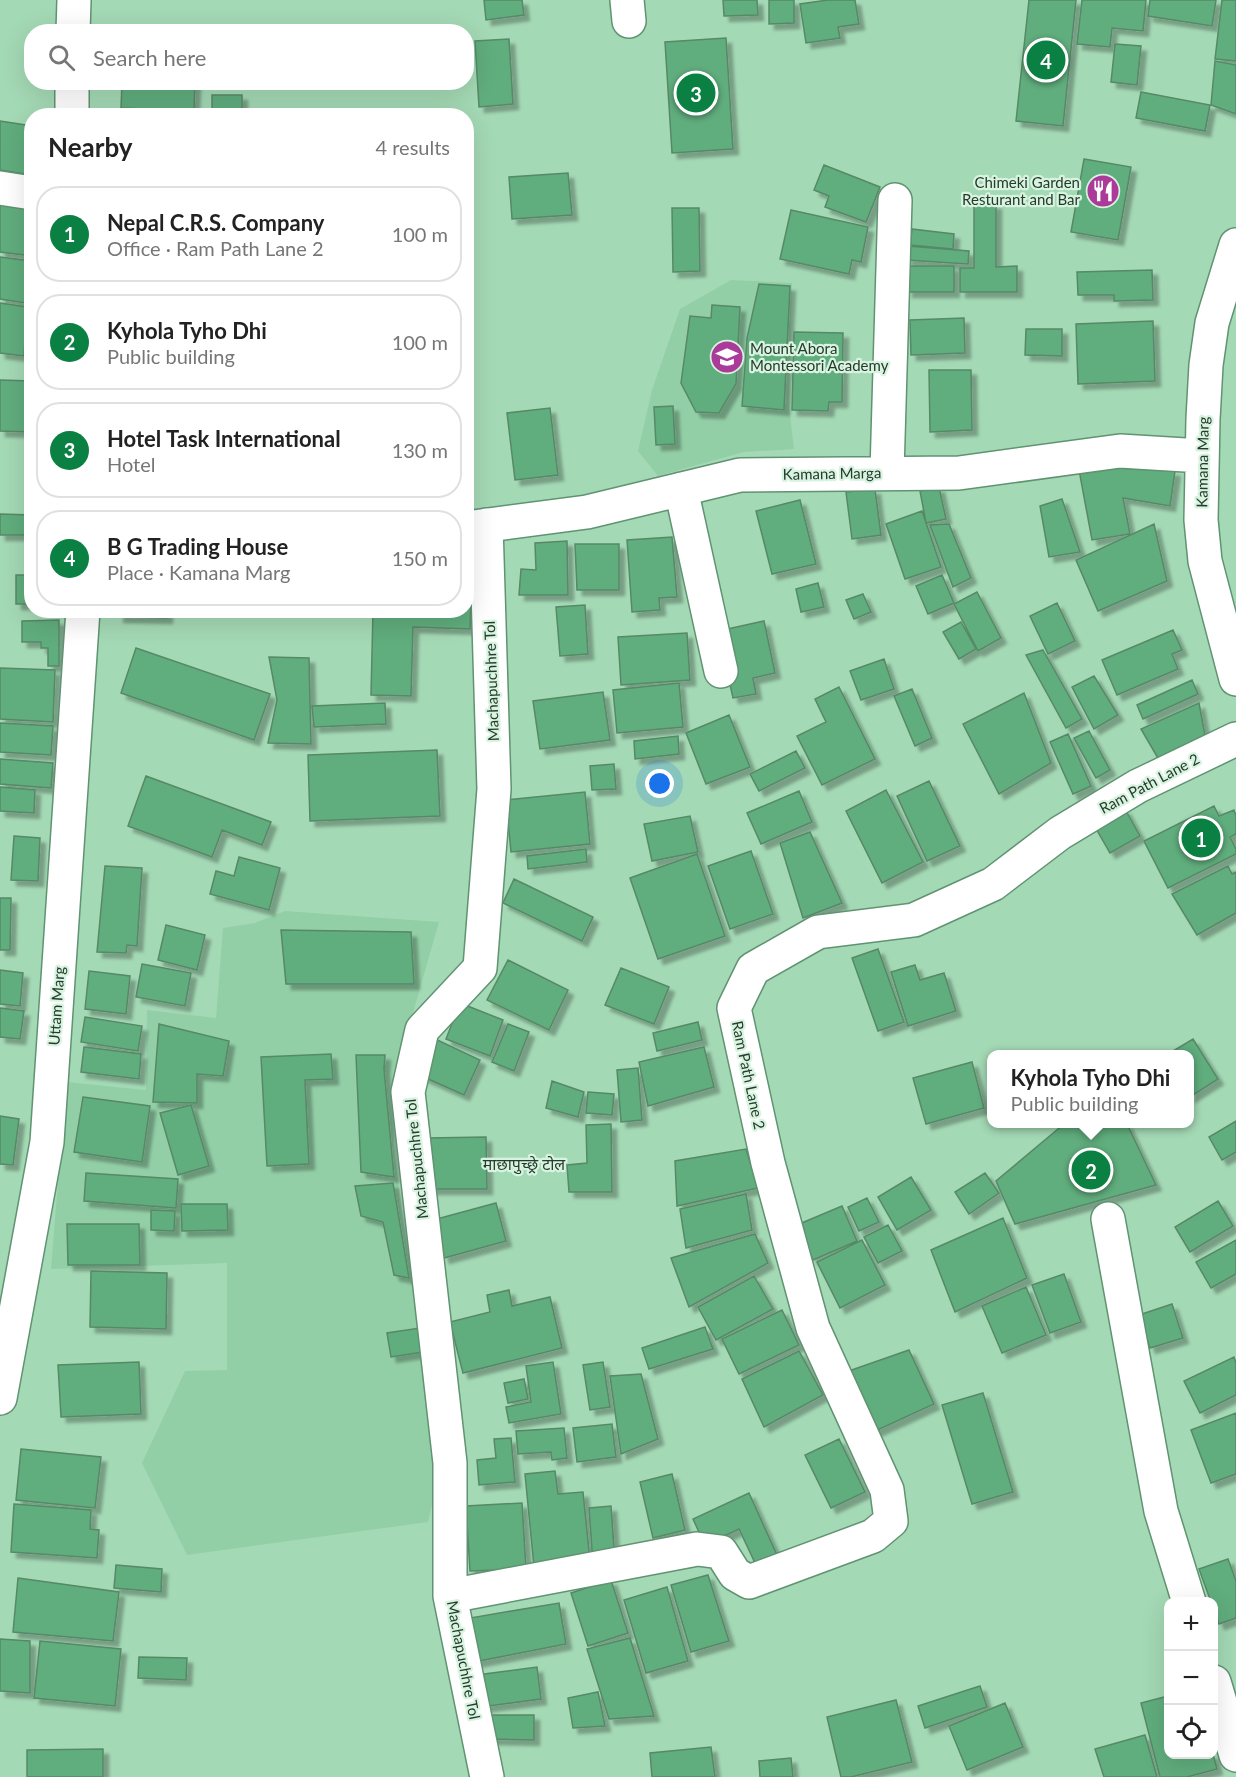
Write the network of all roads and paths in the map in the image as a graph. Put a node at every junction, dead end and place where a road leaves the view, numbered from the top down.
1 (74, 0) edge
2 (74, 24) edge
3 (72, 90) edge
4 (72, 108) edge
5 (0, 188) edge
6 (24, 192) edge
7 (895, 200) dead end
8 (1236, 244) edge
9 (1202, 456) junction
10 (887, 472) junction
11 (681, 489) junction
12 (476, 526) edge
13 (82, 618) edge
14 (721, 671) dead end
15 (1236, 679) edge
16 (1236, 739) edge
17 (1108, 1219) dead end
18 (0, 1398) edge
19 (450, 1596) junction
20 (1187, 1597) edge
21 (1218, 1695) edge
22 (1236, 1755) edge
23 (487, 1777) edge

1 - 2 street
3 - 4 street
5 - 6 street
7 - 10 street
8 - 9 street, Kamana Marg
9 - 10 street, Kamana Marga
9 - 15 street, Kamana Marg
10 - 11 street, Kamana Marga
11 - 12 street, Kamana Marga
11 - 14 street
12 - 19 street, Machapuchhre Tol
13 - 18 street, Uttam Marg
16 - 19 street, Ram Path Lane 2
17 - 20 street
19 - 23 street, Machapuchhre Tol
21 - 22 street

